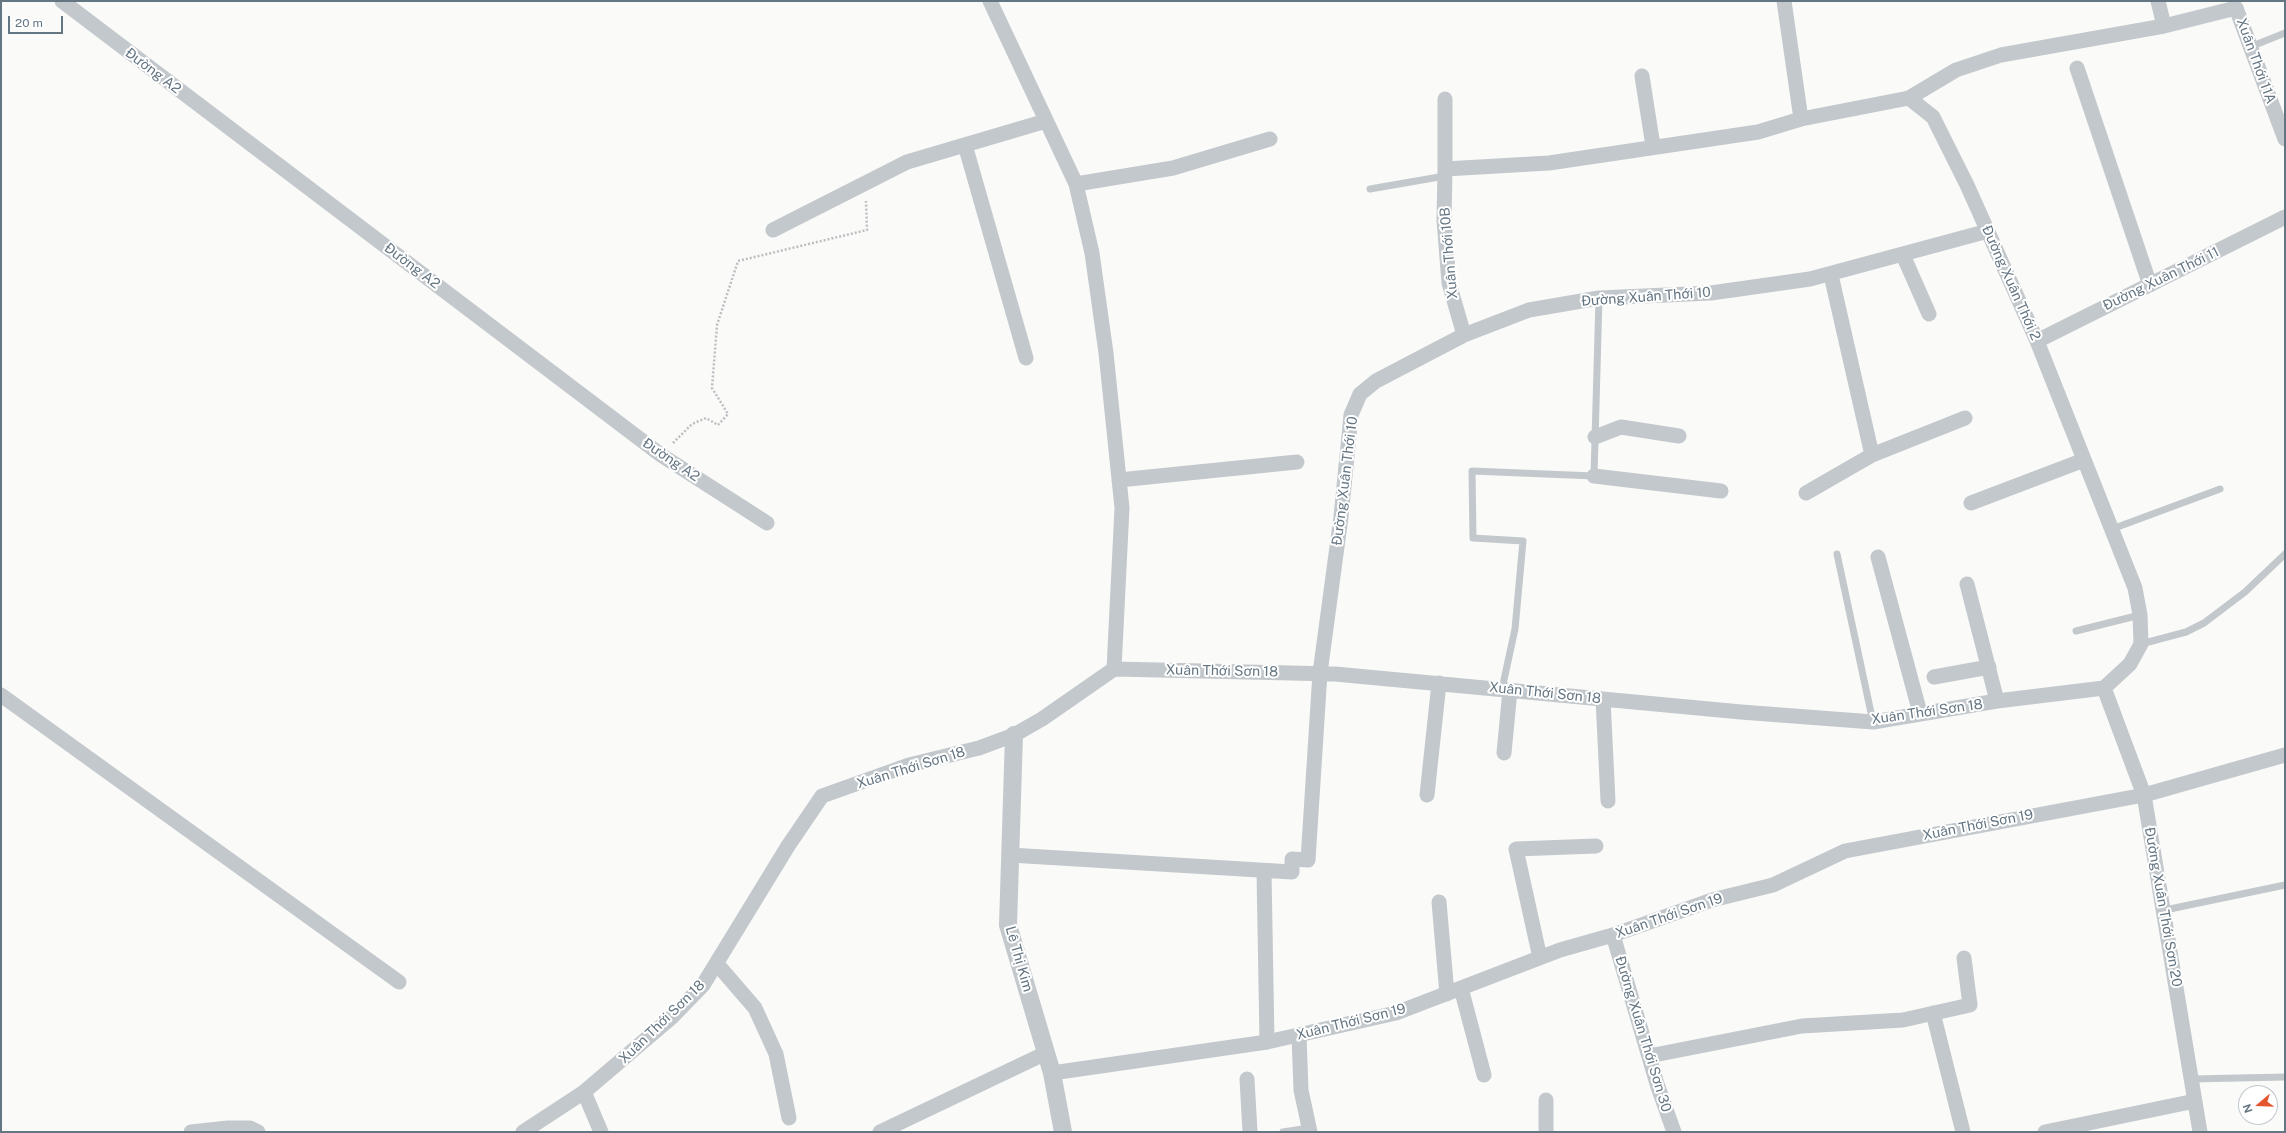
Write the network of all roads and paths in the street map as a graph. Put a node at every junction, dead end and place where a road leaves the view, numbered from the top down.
1 (62, 1) edge
2 (990, 1) edge
3 (1784, 1) edge
4 (2158, 1) edge
5 (2235, 4) edge
6 (2164, 26) junction
7 (2285, 33) edge
8 (2250, 47) junction
9 (2077, 68) dead end
10 (1642, 76) dead end
11 (1909, 98) junction
12 (1445, 99) dead end
13 (1801, 119) junction
14 (1046, 121) junction
15 (1270, 139) dead end
16 (2285, 139) edge
17 (965, 145) junction
18 (1653, 146) junction
19 (1445, 172) junction
20 (866, 183) junction
21 (1076, 184) junction
22 (1370, 189) dead end
23 (2285, 217) edge
24 (773, 230) dead end
25 (1988, 231) junction
26 (1903, 255) junction
27 (1831, 275) junction
28 (2150, 285) junction
29 (1599, 298) junction
30 (1929, 314) dead end
31 (1464, 335) junction
32 (2037, 341) junction
33 (1026, 358) dead end
34 (1965, 418) dead end
35 (1679, 436) dead end
36 (1595, 437) junction
37 (661, 455) junction
38 (1872, 455) junction
39 (2084, 460) junction
40 (1297, 462) dead end
41 (1594, 476) junction
42 (1119, 480) junction
43 (2220, 489) dead end
44 (1721, 491) dead end
45 (1806, 493) dead end
46 (1971, 503) dead end
47 (767, 523) dead end
48 (2112, 529) junction
49 (1837, 554) dead end
50 (2285, 554) edge
51 (1878, 557) dead end
52 (1967, 584) dead end
53 (2140, 615) junction
54 (2076, 631) dead end
55 (2141, 644) junction
56 (1989, 667) junction
57 (1114, 669) junction
58 (1320, 673) junction
59 (1934, 677) dead end
60 (1439, 683) junction
61 (2104, 688) junction
62 (1506, 689) junction
63 (1, 695) edge
64 (1603, 699) junction
65 (1997, 701) junction
66 (1920, 713) junction
67 (1873, 722) junction
68 (1014, 735) junction
69 (1504, 752) dead end
70 (2285, 755) edge
71 (1427, 795) dead end
72 (2144, 795) junction
73 (1608, 801) dead end
74 (1596, 846) dead end
75 (1010, 855) junction
76 (1264, 871) junction
77 (2285, 885) edge
78 (1439, 902) dead end
79 (2165, 910) junction
80 (1613, 935) junction
81 (1540, 958) junction
82 (1964, 958) dead end
83 (717, 964) junction
84 (399, 982) dead end
85 (1461, 988) junction
86 (1447, 994) junction
87 (1933, 1013) junction
88 (1299, 1035) junction
89 (1267, 1042) junction
90 (1046, 1052) junction
91 (1649, 1056) junction
92 (1052, 1073) junction
93 (1484, 1075) dead end
94 (2285, 1077) edge
95 (1247, 1079) dead end
96 (2192, 1079) junction
97 (584, 1092) junction
98 (1546, 1100) dead end
99 (2195, 1100) junction
100 (788, 1118) dead end
101 (1310, 1130) edge
102 (2063, 1130) edge
103 (191, 1132) edge
104 (258, 1132) edge
105 (523, 1132) edge
106 (601, 1132) edge
107 (880, 1132) edge
108 (1063, 1132) edge
109 (1250, 1132) edge
110 (1283, 1132) edge
111 (1546, 1132) edge
112 (1674, 1132) edge
113 (1963, 1132) edge
114 (2045, 1132) edge
115 (2200, 1132) edge

1 - 37 street, Đường A2
2 - 14 street
3 - 13 street
4 - 6 street
5 - 6 street, Xuân Thới 11A
5 - 8 street, Xuân Thới 11A
6 - 11 street, Xuân Thới 11A
7 - 8 lane
8 - 16 street, Xuân Thới 11A
9 - 28 street
10 - 18 street
11 - 13 street
11 - 25 street, Đường Xuân Thới 2
12 - 19 street, Xuân Thới 10B
13 - 18 street
14 - 17 street
14 - 21 street
15 - 21 street
17 - 20 street
17 - 33 street
18 - 19 street
19 - 22 lane
19 - 31 street, Xuân Thới 10B
20 - 24 street
20 - 37 path
21 - 42 street
23 - 28 street, Đường Xuân Thới 11
25 - 26 street, Đường Xuân Thới 10
25 - 32 street, Đường Xuân Thới 2
26 - 27 street, Đường Xuân Thới 10
26 - 30 street
27 - 29 street, Đường Xuân Thới 10
27 - 38 street
28 - 32 street, Đường Xuân Thới 11
29 - 31 street, Đường Xuân Thới 10
29 - 36 lane
31 - 58 street, Đường Xuân Thới 10
32 - 39 street, Đường Xuân Thới 2
34 - 38 street
35 - 36 street
36 - 41 lane
37 - 47 street, Đường A2
38 - 45 street
39 - 46 street
39 - 48 street, Đường Xuân Thới 2
40 - 42 street
41 - 44 street
41 - 62 lane
42 - 57 street
43 - 48 lane
48 - 53 street, Đường Xuân Thới 2
49 - 67 lane
50 - 55 lane
51 - 66 street
52 - 56 street
53 - 54 lane
53 - 55 street, Đường Xuân Thới 2
55 - 61 street
56 - 59 street
56 - 65 street
57 - 58 street, Xuân Thới Sơn 18
57 - 68 street, Xuân Thới Sơn 18
58 - 60 street, Xuân Thới Sơn 18
58 - 76 street, Đường Xuân Thới 10
60 - 62 street, Xuân Thới Sơn 18
60 - 71 street
61 - 65 street, Xuân Thới Sơn 18
61 - 72 street, Đường Xuân Thới Sơn 20
62 - 64 street, Xuân Thới Sơn 18
62 - 69 street
63 - 84 street
64 - 67 street, Xuân Thới Sơn 18
64 - 73 street
65 - 66 street, Xuân Thới Sơn 18
66 - 67 street, Xuân Thới Sơn 18
68 - 75 street, Lê Thị Kim
68 - 83 street, Xuân Thới Sơn 18
70 - 72 street, Xuân Thới Sơn 19
72 - 79 street, Đường Xuân Thới Sơn 20
72 - 80 street, Xuân Thới Sơn 19
74 - 81 street
75 - 76 street
75 - 90 street, Lê Thị Kim
76 - 89 street
77 - 79 lane
78 - 86 street
79 - 96 street, Đường Xuân Thới Sơn 20
80 - 81 street, Xuân Thới Sơn 19
80 - 91 street, Đường Xuân Thới Sơn 30
81 - 85 street, Xuân Thới Sơn 19
82 - 87 street
83 - 97 street, Xuân Thới Sơn 18
83 - 100 street
85 - 86 street, Xuân Thới Sơn 19
85 - 93 street
86 - 88 street, Xuân Thới Sơn 19
87 - 91 street
87 - 113 street
88 - 89 street, Xuân Thới Sơn 19
88 - 101 street
89 - 92 street, Xuân Thới Sơn 19
90 - 92 street, Lê Thị Kim
90 - 107 street
91 - 112 street, Đường Xuân Thới Sơn 30
92 - 108 street, Lê Thị Kim
94 - 96 lane
95 - 109 street
96 - 99 street, Đường Xuân Thới Sơn 20
97 - 105 street, Xuân Thới Sơn 18
97 - 106 street
98 - 111 street
99 - 102 street
99 - 115 street, Đường Xuân Thới Sơn 20
101 - 110 lane
102 - 114 street
103 - 104 street

